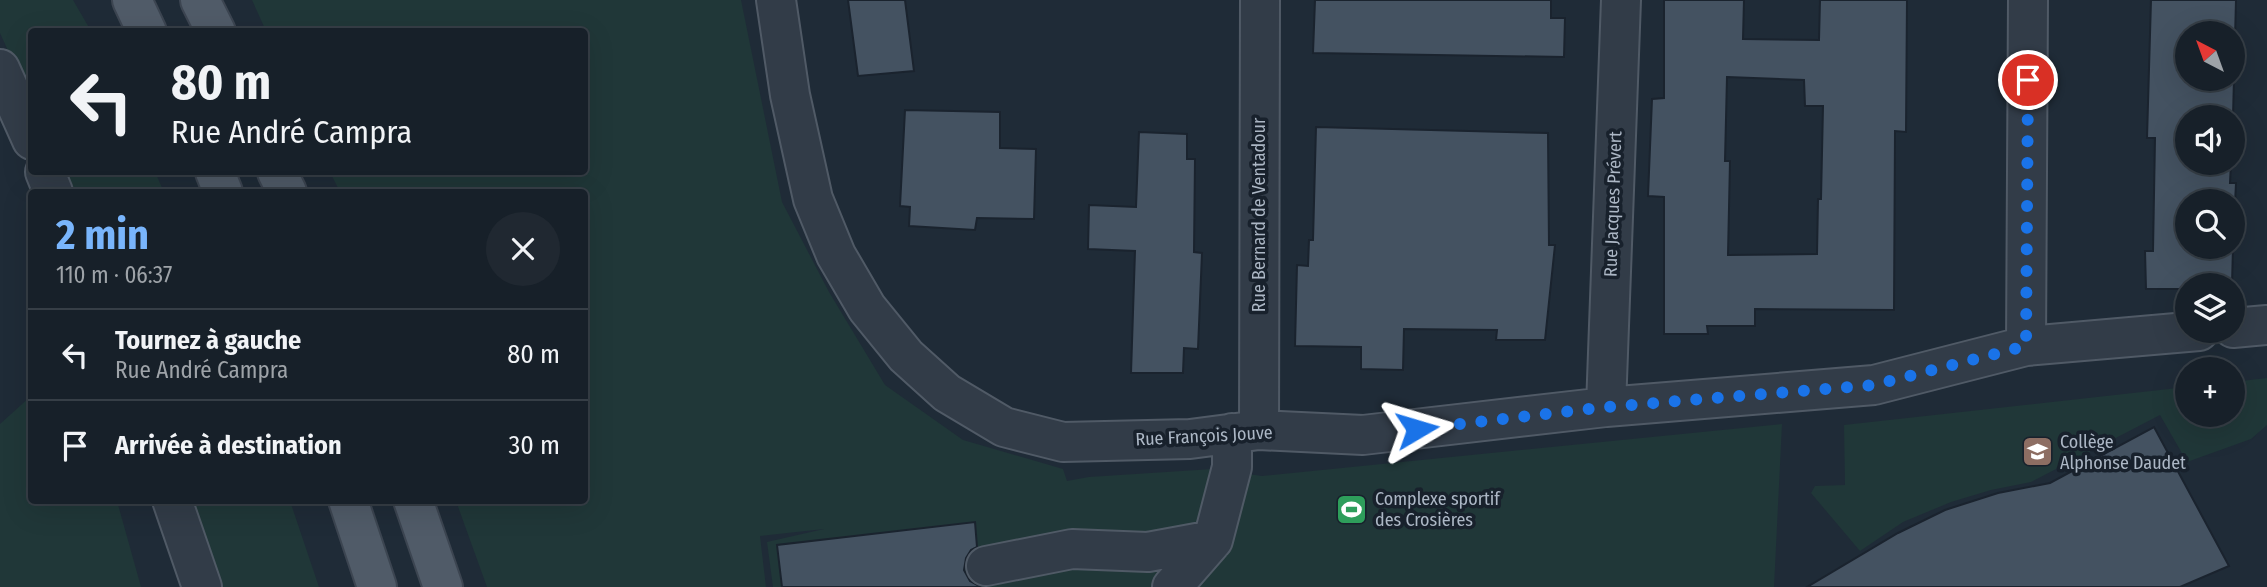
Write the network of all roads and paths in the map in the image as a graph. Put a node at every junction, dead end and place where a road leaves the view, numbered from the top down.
1 (131, 0) edge
2 (200, 0) edge
3 (776, 0) edge
4 (1260, 0) edge
5 (1621, 0) edge
6 (2028, 0) edge
7 (146, 28) edge
8 (214, 28) edge
9 (0, 69) edge
10 (28, 131) edge
11 (2267, 325) edge
12 (2245, 327) edge
13 (2175, 333) edge
14 (2026, 346) junction
15 (1606, 407) junction
16 (1245, 432) junction
17 (173, 504) edge
18 (349, 504) edge
19 (414, 504) edge
20 (1213, 540) junction
21 (986, 566) dead end
22 (202, 587) edge
23 (377, 587) edge
24 (443, 587) edge
25 (1172, 587) edge

1 - 7 main road
2 - 8 main road
3 - 16 street, Rue François Jouve
4 - 16 street, Rue Bernard de Ventadour
5 - 15 street, Rue Jacques Prévert
6 - 14 street
9 - 10 street
11 - 12 street
13 - 14 street, Rue François Jouve
14 - 15 street, Rue François Jouve
15 - 16 street, Rue François Jouve
16 - 20 street, Rue Bernard de Ventadour
17 - 22 street
18 - 23 main road
19 - 24 main road
20 - 21 street
20 - 25 street

